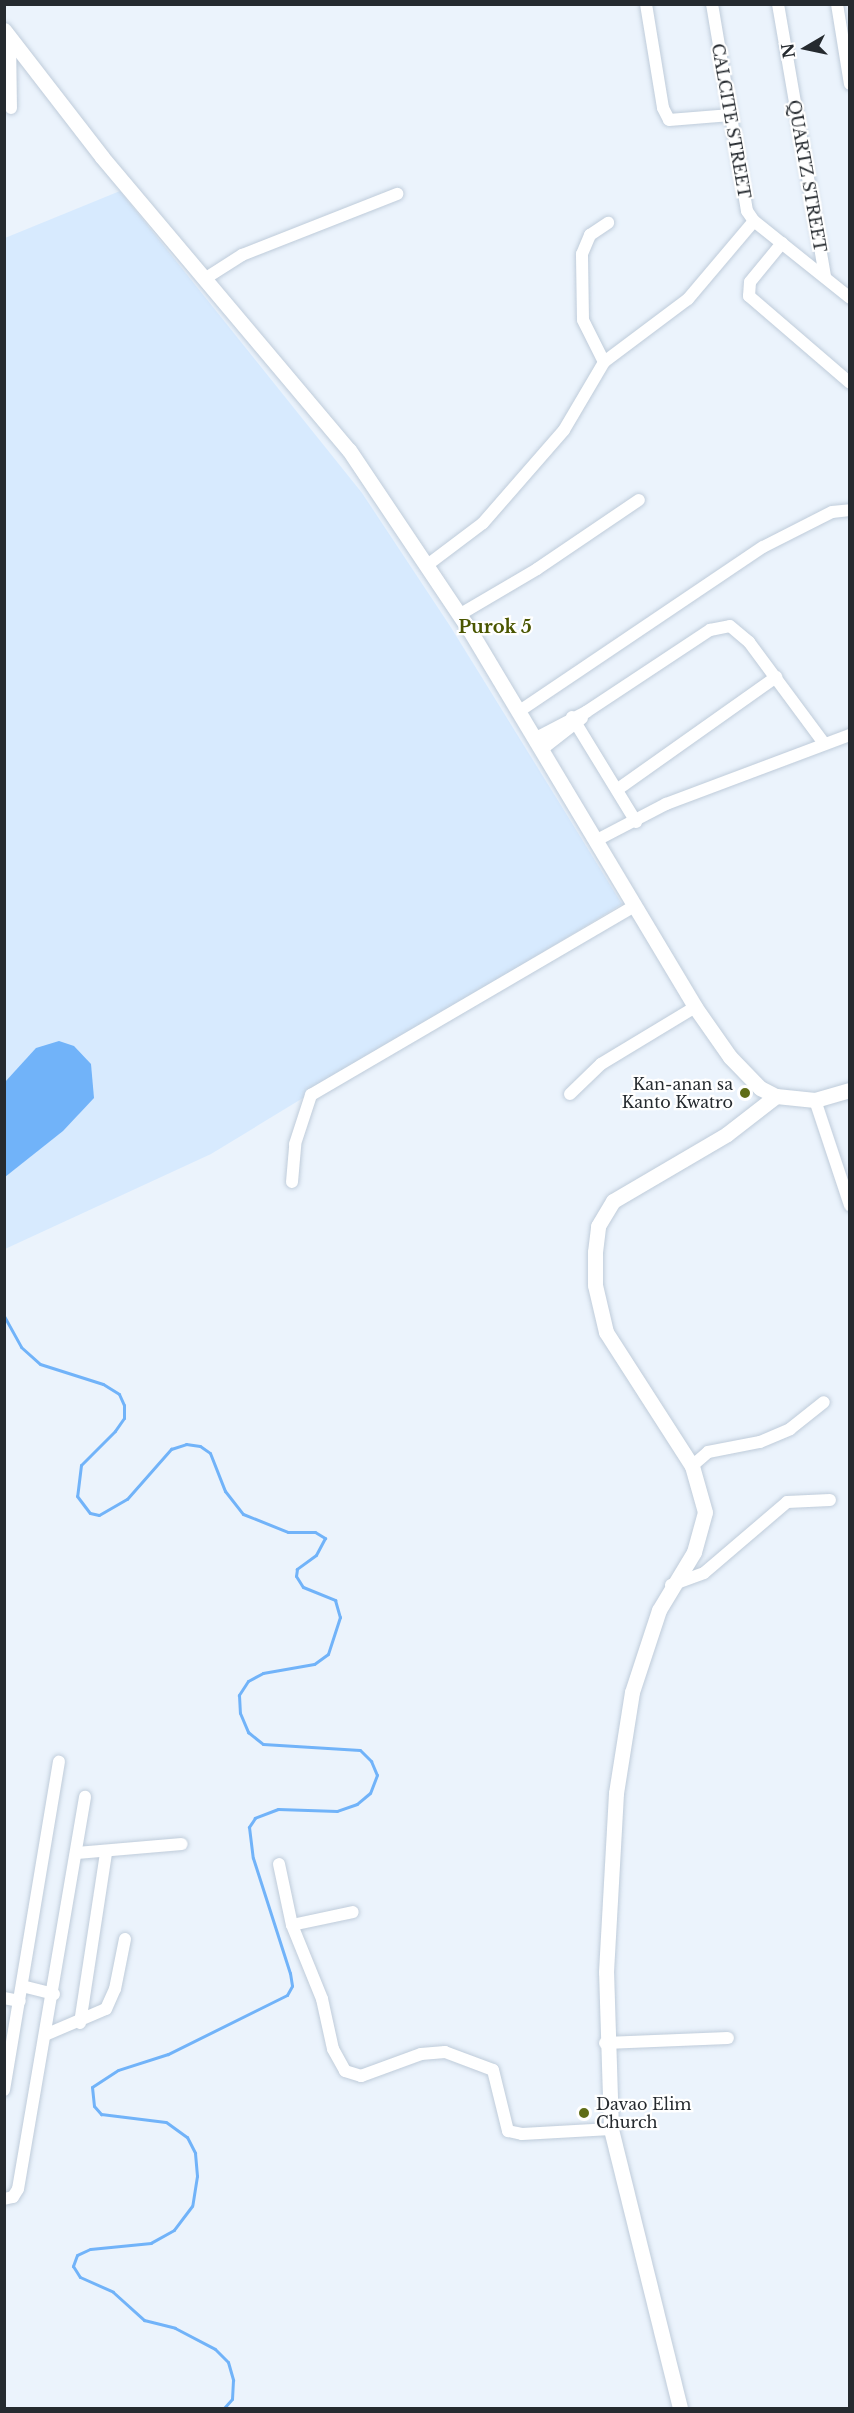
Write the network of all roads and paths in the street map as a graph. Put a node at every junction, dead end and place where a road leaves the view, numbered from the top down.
1 (646, 4) edge
2 (712, 4) edge
3 (778, 4) edge
4 (837, 4) edge
5 (6, 36) edge
6 (849, 84) edge
7 (11, 108) dead end
8 (731, 115) junction
9 (397, 194) dead end
10 (754, 221) junction
11 (608, 223) dead end
12 (782, 243) junction
13 (825, 276) junction
14 (206, 278) junction
15 (849, 298) edge
16 (604, 363) junction
17 (849, 383) edge
18 (639, 500) dead end
19 (849, 510) edge
20 (426, 566) junction
21 (459, 615) junction
22 (776, 677) junction
23 (518, 712) junction
24 (574, 721) junction
25 (849, 735) edge
26 (823, 742) junction
27 (538, 744) junction
28 (618, 789) junction
29 (636, 822) junction
30 (597, 840) junction
31 (634, 906) junction
32 (694, 1007) junction
33 (849, 1090) edge
34 (570, 1094) dead end
35 (776, 1096) junction
36 (815, 1100) junction
37 (292, 1182) dead end
38 (849, 1205) edge
39 (824, 1402) dead end
40 (692, 1466) junction
41 (830, 1500) dead end
42 (671, 1585) junction
43 (59, 1761) dead end
44 (85, 1797) dead end
45 (182, 1844) dead end
46 (77, 1853) junction
47 (106, 1853) junction
48 (279, 1864) dead end
49 (354, 1912) dead end
50 (292, 1925) junction
51 (125, 1939) dead end
52 (22, 1986) junction
53 (54, 1994) junction
54 (4, 1998) edge
55 (20, 2001) junction
56 (80, 2023) junction
57 (45, 2035) junction
58 (728, 2038) dead end
59 (606, 2043) junction
60 (4, 2090) edge
61 (611, 2129) junction
62 (4, 2199) edge
63 (680, 2409) edge

1 - 8 street
2 - 8 street, CALCITE STREET
3 - 13 street, QUARTZ STREET
4 - 6 street
5 - 7 street
5 - 14 street
8 - 10 street, CALCITE STREET
9 - 14 street
10 - 12 street, CALCITE STREET
10 - 16 street
11 - 16 street
12 - 13 street, CALCITE STREET
12 - 17 street
13 - 15 street, CALCITE STREET
14 - 20 street
16 - 20 street
18 - 21 street
19 - 23 street
20 - 21 street
21 - 23 street
22 - 24 street
22 - 26 street
22 - 28 street
23 - 27 street
24 - 27 street
24 - 28 street
25 - 26 street
26 - 29 street
27 - 30 street
28 - 29 street
29 - 30 street
30 - 31 street
31 - 32 street
31 - 37 street
32 - 34 street
32 - 35 street
33 - 36 street
35 - 36 street
35 - 40 street
36 - 38 street
39 - 40 street
40 - 42 street
41 - 42 street
42 - 59 street
43 - 52 street
44 - 46 street
45 - 47 street
46 - 47 street
46 - 53 street
47 - 56 street
48 - 50 street
49 - 50 street
50 - 61 street
51 - 56 street
52 - 53 street
52 - 55 street
53 - 57 street
54 - 55 street
55 - 60 street
56 - 57 street
57 - 62 street
58 - 59 street
59 - 61 street
61 - 63 street

